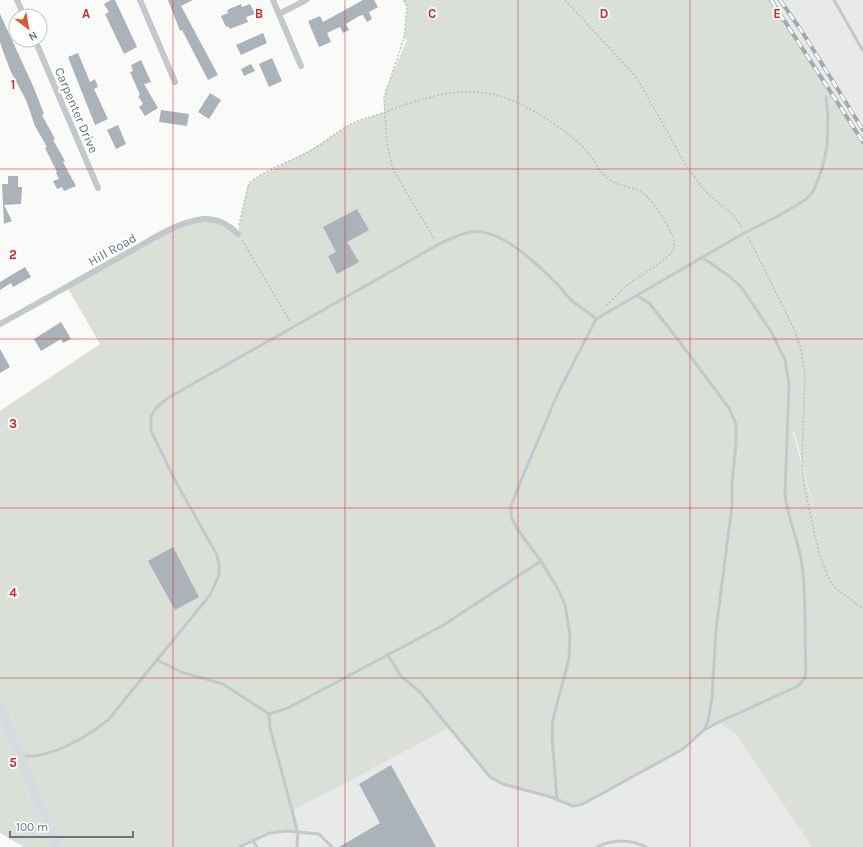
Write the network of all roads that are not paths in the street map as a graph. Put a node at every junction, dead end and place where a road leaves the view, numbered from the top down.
1 (140, 0) edge
2 (273, 0) edge
3 (306, 0) edge
4 (834, 0) edge
5 (279, 14) junction
6 (38, 48) edge
7 (863, 51) edge
8 (301, 66) dead end
9 (175, 82) dead end
10 (826, 97) dead end
11 (98, 188) dead end
12 (238, 234) road end
13 (703, 258) junction
14 (638, 296) junction
15 (596, 319) junction
16 (0, 324) edge
17 (540, 561) junction
18 (388, 654) junction
19 (157, 660) junction
20 (0, 707) edge
21 (269, 714) junction
22 (704, 730) junction
23 (21, 756) junction
24 (557, 800) junction
25 (298, 833) junction
26 (252, 840) junction
27 (57, 847) edge
28 (239, 847) edge
29 (257, 847) edge
30 (297, 847) edge
31 (332, 847) edge
32 (597, 847) edge
33 (646, 847) edge

1 - 9 street
2 - 5 street
3 - 5 street
4 - 7 lane
5 - 8 street
6 - 11 street, Carpenter Drive
10 - 13 lane
12 - 16 street, Hill Road
13 - 14 lane
13 - 22 lane
14 - 15 lane
14 - 22 lane
15 - 17 lane
15 - 19 lane
17 - 18 lane
17 - 24 lane
18 - 21 lane
18 - 24 lane
19 - 21 lane
19 - 23 lane
20 - 23 main road
21 - 25 lane
22 - 24 lane
23 - 27 main road
25 - 26 lane
25 - 30 lane
25 - 31 lane
26 - 28 lane
26 - 29 lane
32 - 33 lane

